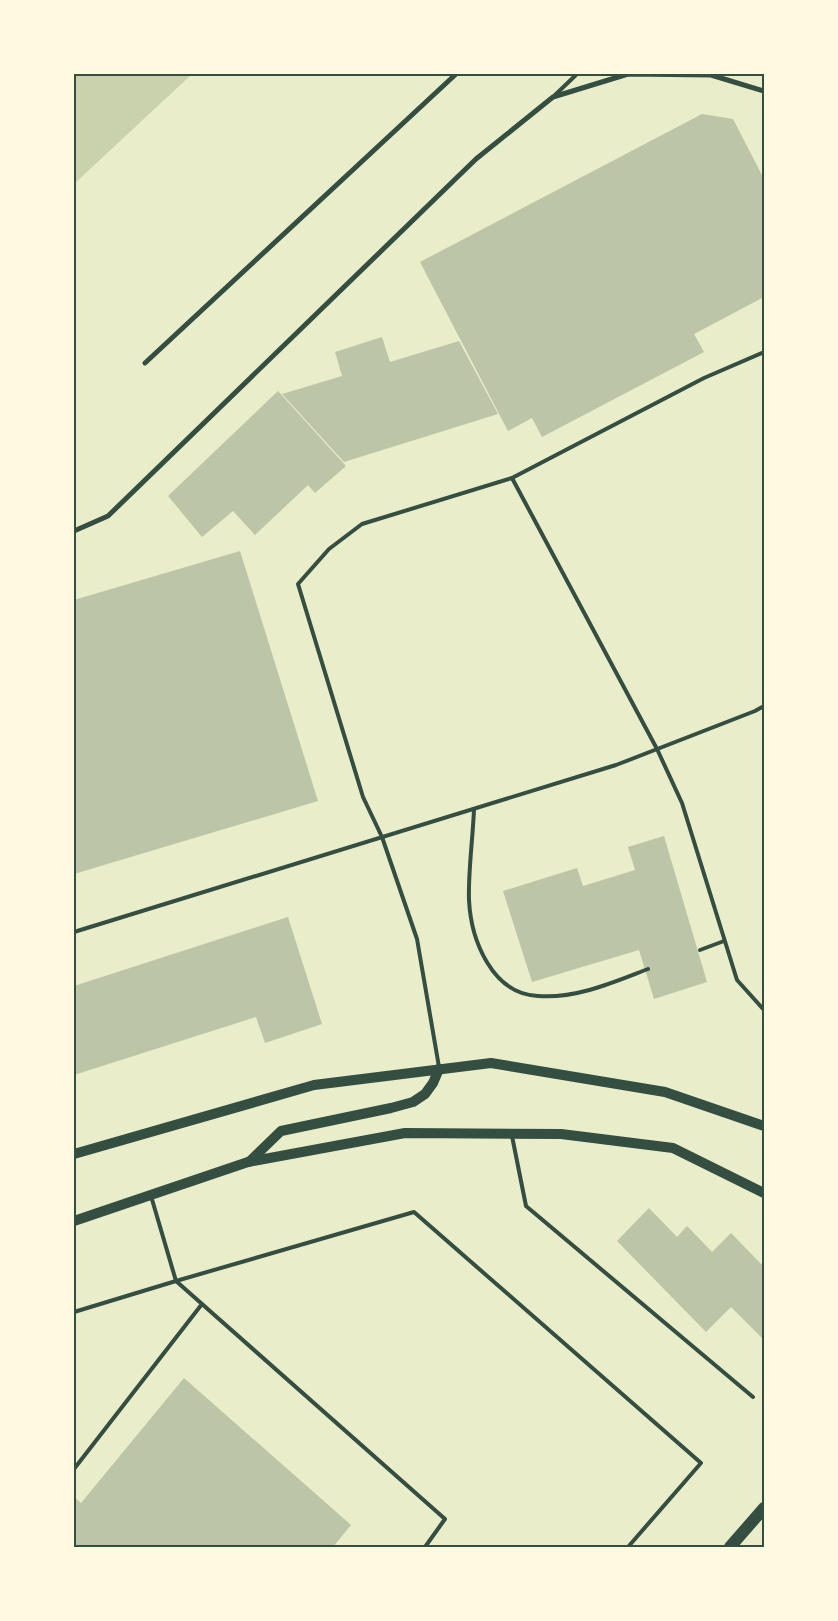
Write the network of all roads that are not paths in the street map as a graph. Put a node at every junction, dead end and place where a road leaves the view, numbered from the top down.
1 (456, 74) edge
2 (577, 74) edge
3 (764, 91) edge
4 (553, 97) junction
5 (764, 352) edge
6 (145, 363) dead end
7 (512, 478) junction
8 (74, 531) edge
9 (764, 706) edge
10 (657, 749) junction
11 (474, 809) junction
12 (382, 837) junction
13 (74, 932) edge
14 (724, 941) junction
15 (700, 950) dead end
16 (648, 969) dead end
17 (764, 1010) edge
18 (439, 1069) junction
19 (764, 1126) edge
20 (511, 1134) junction
21 (74, 1154) edge
22 (248, 1162) junction
23 (764, 1193) edge
24 (150, 1195) junction
25 (74, 1221) edge
26 (176, 1281) junction
27 (202, 1304) junction
28 (74, 1312) edge
29 (753, 1396) dead end
30 (74, 1469) edge
31 (764, 1508) edge
32 (425, 1547) edge
33 (628, 1547) edge
34 (730, 1547) edge

1 - 6 street
2 - 4 lane
3 - 4 street
4 - 8 street
5 - 7 lane
7 - 10 lane
7 - 12 lane
9 - 10 lane
10 - 11 lane
10 - 14 lane
11 - 12 lane
11 - 16 lane
12 - 13 lane
12 - 18 lane
14 - 15 lane
14 - 17 lane
18 - 19 main road
18 - 21 main road
18 - 22 main road
20 - 22 main road
20 - 23 main road
20 - 29 lane
22 - 24 main road
24 - 25 main road
24 - 26 lane
26 - 27 lane
26 - 28 lane
26 - 33 lane
27 - 30 lane
27 - 32 lane
31 - 34 main road

